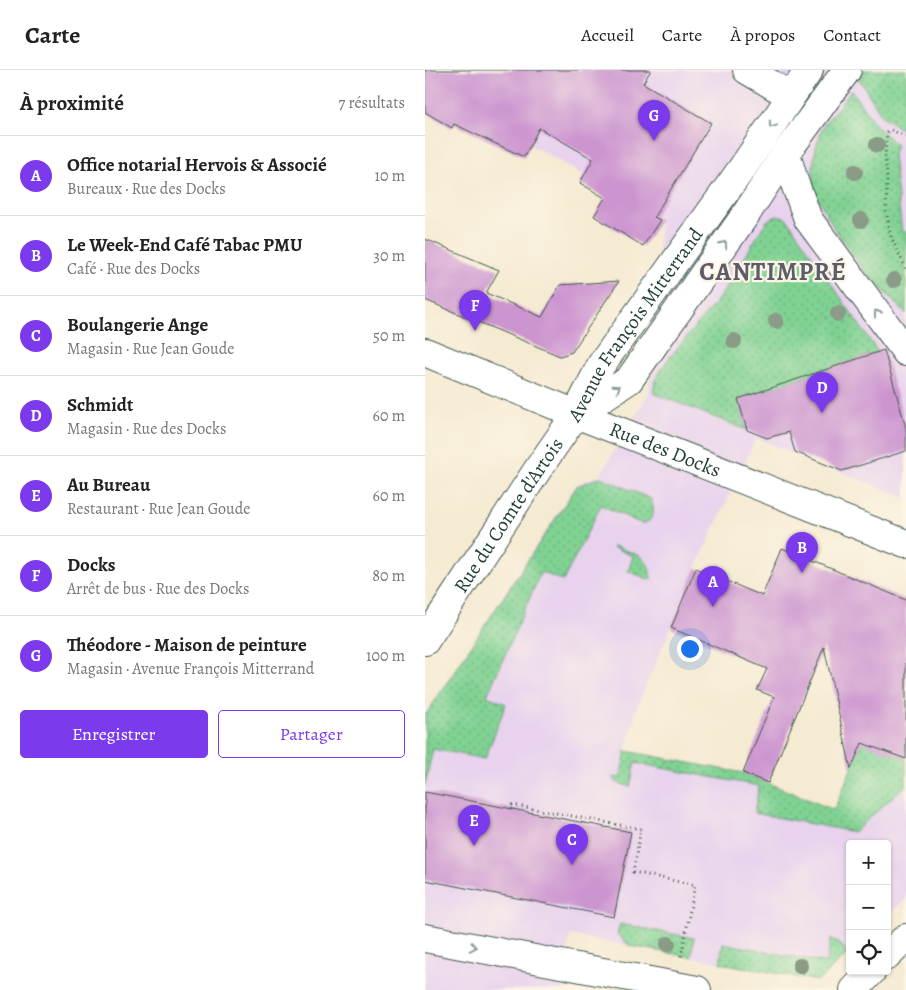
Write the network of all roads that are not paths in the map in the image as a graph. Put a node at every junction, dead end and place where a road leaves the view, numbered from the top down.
1 (747, 70) edge
2 (809, 70) edge
3 (847, 70) edge
4 (791, 96) junction
5 (786, 153) junction
6 (425, 352) edge
7 (906, 352) edge
8 (576, 414) junction
9 (906, 544) edge
10 (425, 641) edge
11 (425, 938) edge
12 (906, 938) edge
13 (891, 952) edge
14 (868, 975) edge
15 (697, 990) edge
16 (854, 990) edge

1 - 4 main road
2 - 4 main road, Avenue François Mitterrand
3 - 5 main road, Avenue François Mitterrand
4 -> 8 main road, Avenue François Mitterrand
7 -> 5 main road
8 -> 5 main road, Avenue François Mitterrand
6 - 8 main road, Rue des Docks
8 - 9 main road, Rue des Docks
8 - 10 main road, Rue du Comte d'Artois
11 -> 15 main road
12 - 13 main road
14 - 16 main road

